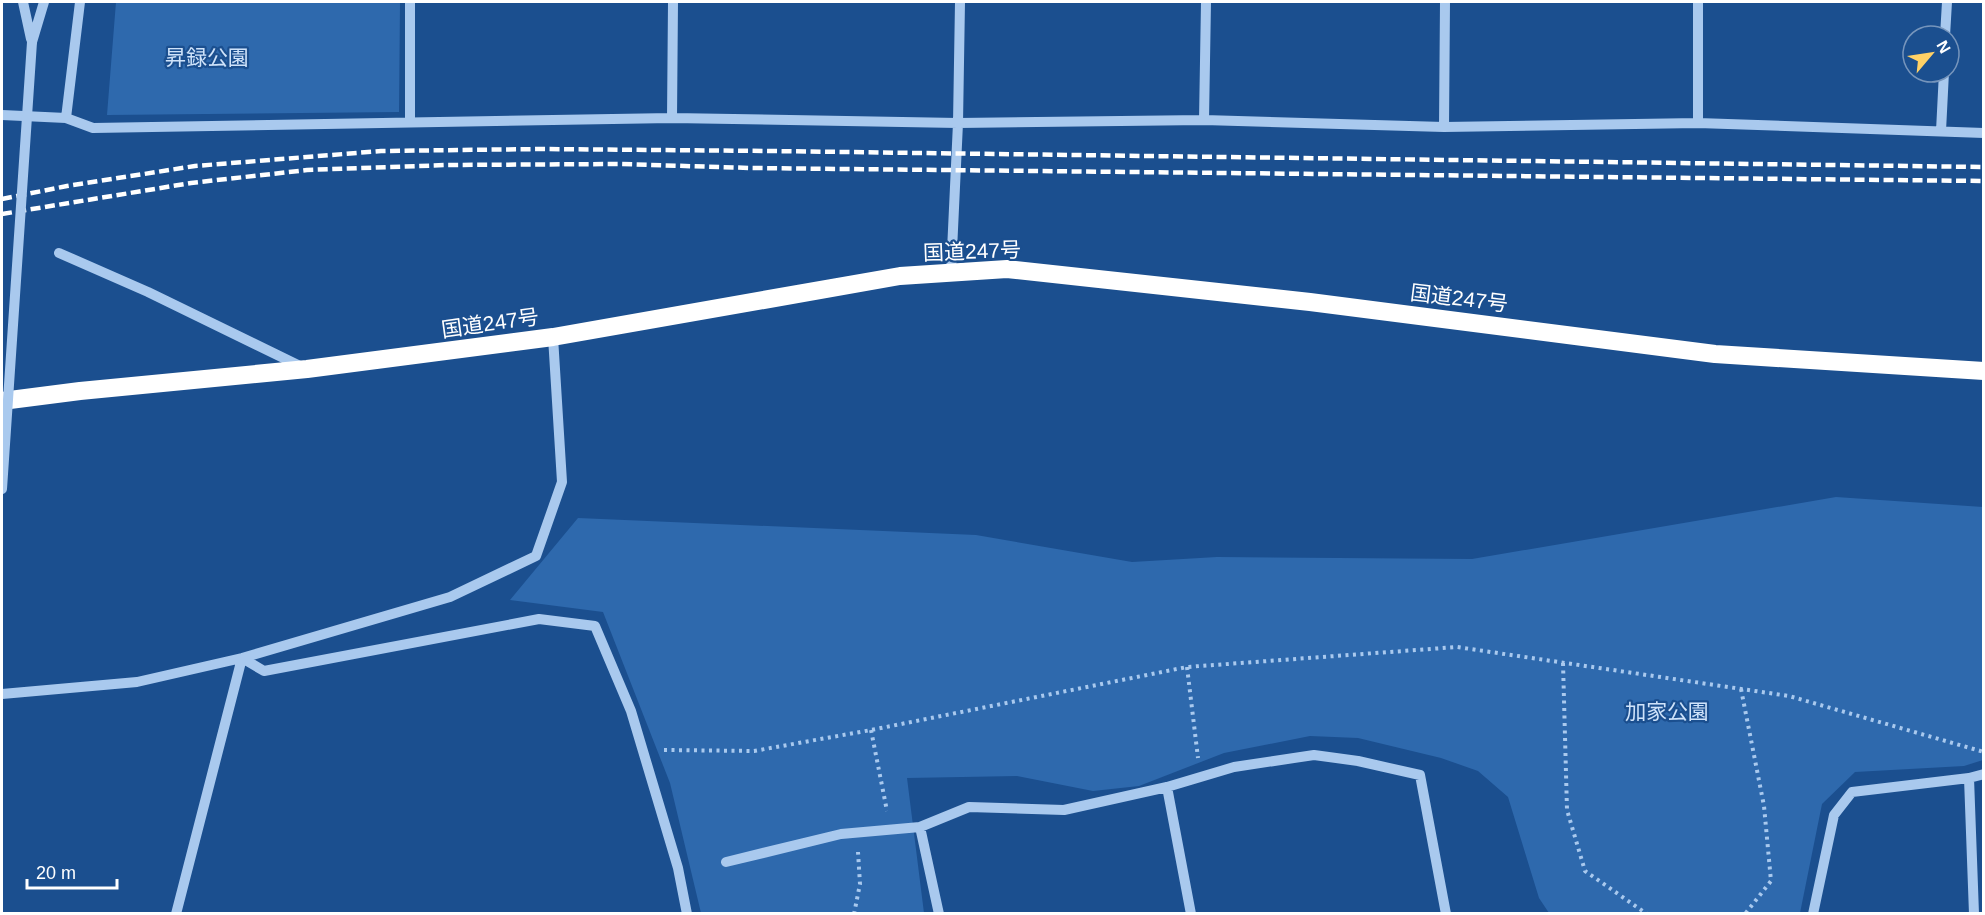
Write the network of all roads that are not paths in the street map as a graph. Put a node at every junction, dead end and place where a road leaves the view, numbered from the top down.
1 (23, 2) edge
2 (44, 2) edge
3 (80, 2) edge
4 (410, 2) edge
5 (673, 2) edge
6 (960, 2) edge
7 (1206, 2) edge
8 (1445, 2) edge
9 (1698, 2) edge
10 (1947, 2) edge
11 (1946, 24) edge
12 (32, 42) junction
13 (1943, 84) edge
14 (2, 115) edge
15 (66, 118) junction
16 (672, 118) junction
17 (1204, 120) junction
18 (410, 121) junction
19 (958, 123) junction
20 (1698, 123) junction
21 (1444, 127) junction
22 (1941, 131) junction
23 (1983, 134) edge
24 (59, 253) dead end
25 (951, 272) junction
26 (553, 337) junction
27 (308, 369) junction
28 (1983, 371) edge
29 (2, 401) edge
30 (2, 489) edge
31 (242, 658) junction
32 (2, 694) edge
33 (1983, 774) edge
34 (1969, 778) junction
35 (1167, 788) junction
36 (920, 827) junction
37 (726, 862) dead end
38 (176, 914) edge
39 (687, 914) edge
40 (939, 914) edge
41 (1191, 914) edge
42 (1446, 914) edge
43 (1813, 914) edge
44 (1974, 914) edge

1 - 12 street
2 - 12 street
3 - 15 street
4 - 18 street
5 - 16 street
6 - 19 street
7 - 17 street
8 - 21 street
9 - 20 street
10 - 11 street
12 - 30 street, bridge
13 - 22 street
14 - 15 street
15 - 18 street
16 - 18 street
16 - 19 street
17 - 19 street
17 - 21 street
19 - 25 street
20 - 21 street
20 - 22 street
22 - 23 street
24 - 27 street
25 - 26 highway, 国道247号
25 - 28 highway, 国道247号
26 - 27 highway, 国道247号
26 - 31 street
27 - 29 highway, 国道247号
31 - 32 street
31 - 38 street
31 - 39 street
33 - 34 street
34 - 43 street
34 - 44 street
35 - 36 street
35 - 41 street
35 - 42 street
36 - 37 street
36 - 40 street

